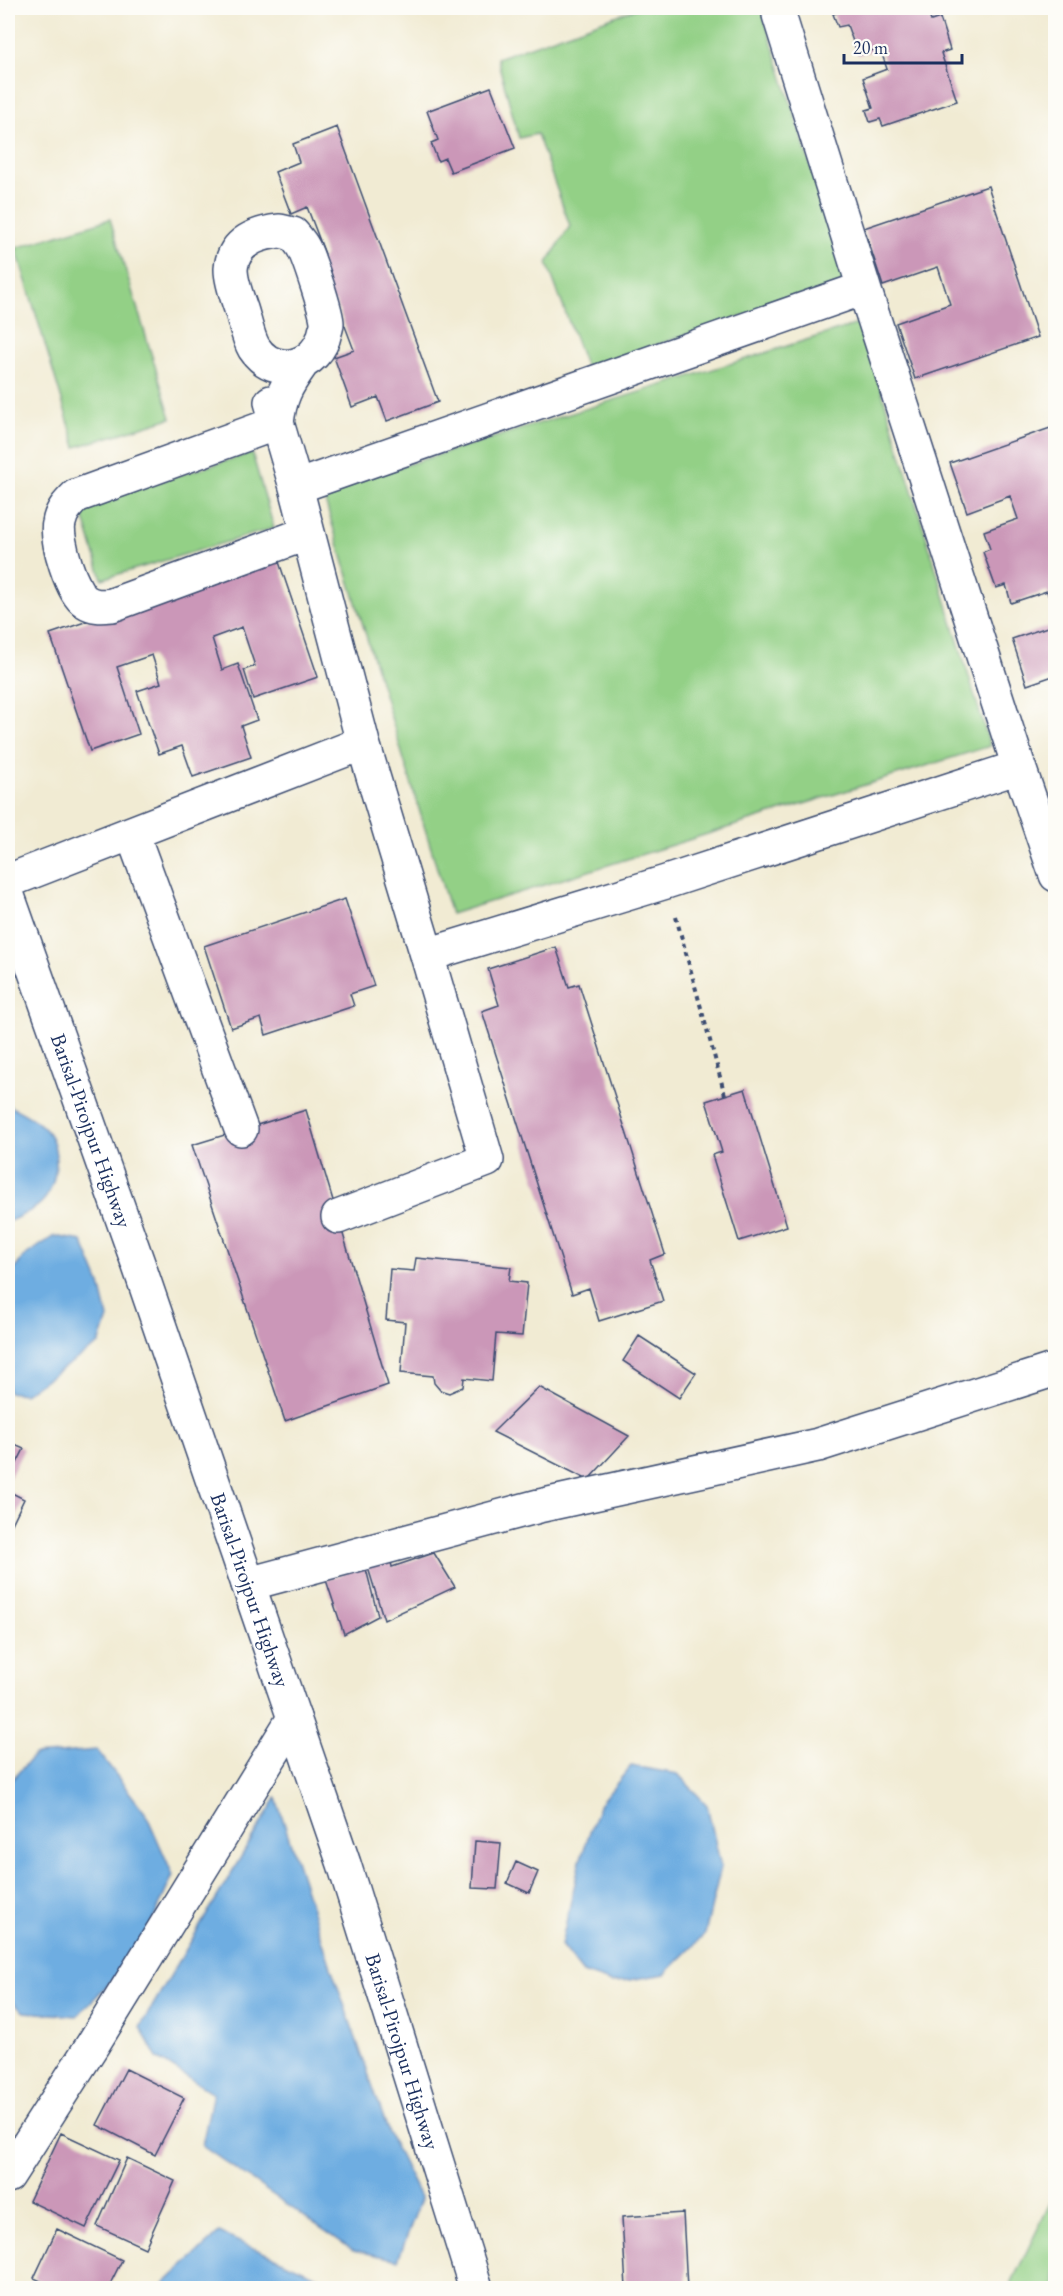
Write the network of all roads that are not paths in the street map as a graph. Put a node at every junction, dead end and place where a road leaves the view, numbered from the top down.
1 (779, 15) dead end
2 (864, 288) junction
3 (254, 348) junction
4 (301, 365) junction
5 (277, 423) junction
6 (296, 487) junction
7 (308, 533) junction
8 (363, 743) junction
9 (1019, 767) junction
10 (132, 833) junction
11 (1056, 875) edge
12 (8, 881) edge
13 (8, 896) edge
14 (427, 955) junction
15 (241, 1129) dead end
16 (338, 1217) dead end
17 (1056, 1370) edge
18 (248, 1584) junction
19 (294, 1718) junction
20 (8, 2176) edge
21 (476, 2289) edge

1 - 2 main road
2 - 6 main road
2 - 9 main road
3 - 4 main road
3 - 4 main road
3 - 5 main road
4 - 5 main road
5 - 6 main road
5 - 7 main road
6 - 7 main road
7 - 8 main road
8 - 10 main road
8 - 14 main road
9 - 11 main road
9 - 14 main road
10 - 12 main road
10 - 15 main road
13 - 18 main road, Barisal-Pirojpur Highway
14 - 16 main road
17 - 18 main road
18 - 19 main road, Barisal-Pirojpur Highway
19 - 20 main road
19 - 21 main road, Barisal-Pirojpur Highway

